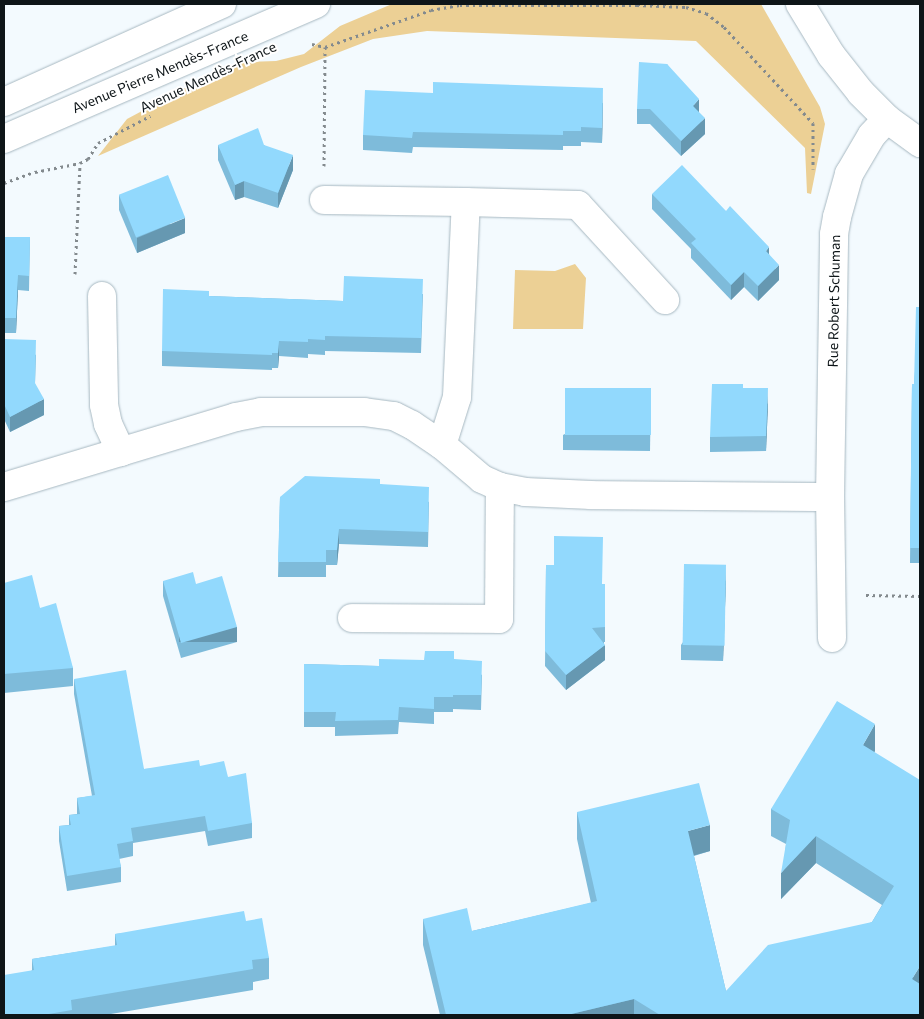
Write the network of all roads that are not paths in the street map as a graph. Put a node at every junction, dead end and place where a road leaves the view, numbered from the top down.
1 (222, 4) edge
2 (316, 4) edge
3 (800, 4) edge
4 (4, 102) edge
5 (887, 119) junction
6 (4, 139) edge
7 (920, 143) edge
8 (324, 200) road end
9 (466, 202) junction
10 (102, 296) road end
11 (665, 300) dead end
12 (442, 445) junction
13 (121, 452) junction
14 (4, 487) edge
15 (500, 487) junction
16 (830, 497) junction
17 (352, 618) dead end
18 (832, 638) dead end

1 - 4 street
2 - 6 street, Avenue Pierre Mendès-France
3 - 5 street
5 - 7 street
5 - 16 street, Rue Robert Schuman
8 - 9 street
9 - 11 street
9 - 12 street
10 - 13 street
12 - 13 street
12 - 15 street
13 - 14 street
15 - 16 street
15 - 17 street
16 - 18 street, Rue Robert Schuman

